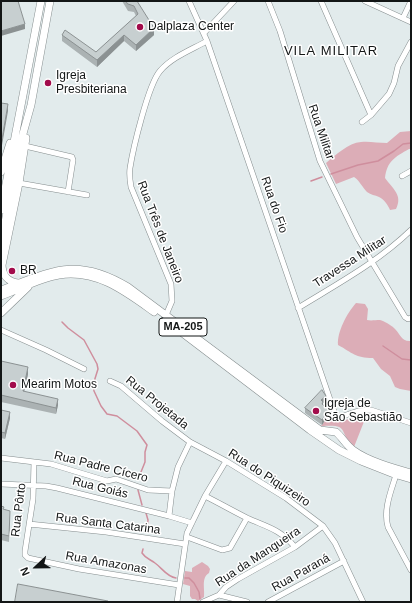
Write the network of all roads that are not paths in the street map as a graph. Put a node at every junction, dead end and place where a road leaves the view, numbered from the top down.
1 (41, 1) edge
2 (50, 1) edge
3 (189, 1) edge
4 (234, 1) edge
5 (268, 1) edge
6 (321, 1) edge
7 (365, 1) edge
8 (411, 1) edge
9 (403, 18) junction
10 (411, 22) edge
11 (204, 33) junction
12 (207, 41) junction
13 (411, 42) edge
14 (31, 104) junction
15 (371, 115) junction
16 (19, 116) junction
17 (362, 122) dead end
18 (25, 146) junction
19 (411, 170) edge
20 (1, 172) edge
21 (402, 176) dead end
22 (18, 183) junction
23 (68, 192) junction
24 (87, 195) dead end
25 (1, 210) edge
26 (411, 230) edge
27 (1, 244) edge
28 (372, 262) junction
29 (2, 267) edge
30 (19, 283) junction
31 (31, 284) junction
32 (1, 290) edge
33 (1, 296) edge
34 (298, 308) junction
35 (1, 314) edge
36 (166, 315) junction
37 (411, 318) edge
38 (1, 330) edge
39 (84, 369) dead end
40 (110, 381) dead end
41 (411, 423) edge
42 (332, 431) junction
43 (339, 434) junction
44 (190, 442) junction
45 (330, 444) junction
46 (1, 458) edge
47 (226, 461) junction
48 (34, 462) junction
49 (411, 473) edge
50 (396, 475) junction
51 (411, 479) edge
52 (1, 484) edge
53 (33, 486) junction
54 (172, 491) junction
55 (205, 496) junction
56 (169, 516) junction
57 (247, 518) junction
58 (192, 523) junction
59 (29, 524) junction
60 (323, 526) junction
61 (186, 537) junction
62 (185, 544) junction
63 (294, 547) junction
64 (30, 559) joint
65 (344, 561) junction
66 (411, 570) edge
67 (179, 585) junction
68 (219, 595) junction
69 (177, 602) edge
70 (204, 602) edge
71 (247, 602) edge
72 (268, 602) edge
73 (363, 602) edge

1 - 16 main road
2 - 14 main road
3 - 11 street, Rua do Fio
4 - 11 street
5 - 28 street, Rua Militar
6 - 15 street
7 - 9 street
8 - 9 street
9 - 10 street
11 - 12 street, Rua do Fio
12 - 34 street, Rua do Fio
12 - 36 street, Rua Três de Janeiro
13 - 15 street
14 - 18 main road
14 - 27 main road
15 - 17 street
16 - 20 main road
16 - 25 main road
18 - 22 main road
18 - 23 street
19 - 21 street
22 - 23 street
22 - 29 main road
23 - 24 street
26 - 28 street, Travessa Militar
28 - 34 street, Travessa Militar
28 - 37 street, Rua Militar
29 - 30 main road
30 - 32 main road
30 - 36 main road, MA-205
31 - 33 main road
31 - 35 main road
31 - 45 main road, MA-205
34 - 41 street, Rua do Fio
36 - 42 main road, MA-205
38 - 39 street
40 - 44 street, Rua Projetada
42 - 43 main road
42 - 45 main road
43 - 45 main road
43 - 49 main road
44 - 47 street, Rua do Piquizeiro
44 - 54 street
45 - 50 main road, MA-205
46 - 48 street, Rua Padre Cícero
47 - 55 street
47 - 60 street, Rua do Piquizeiro
48 - 53 street, Rua Pôrto
48 - 54 street, Rua Padre Cícero
50 - 51 main road, MA-205
50 - 66 street
52 - 53 street, Rua Goiás
53 - 56 street, Rua Goiás
53 - 59 street, Rua Pôrto
54 - 56 street
55 - 57 street
55 - 58 street
56 - 58 street, Rua Goiás
57 - 61 street
57 - 63 street
58 - 61 street
59 - 62 street, Rua Santa Catarina
59 - 64 street, Rua Pôrto
60 - 63 street, Rua da Mangueira
60 - 65 street, Rua do Piquizeiro
61 - 62 street
62 - 67 street
63 - 68 street, Rua da Mangueira
64 - 67 street, Rua Amazonas
65 - 72 street, Rua Paraná
65 - 73 street, Rua do Piquizeiro
67 - 69 street
68 - 70 street, Rua da Mangueira
68 - 71 street

